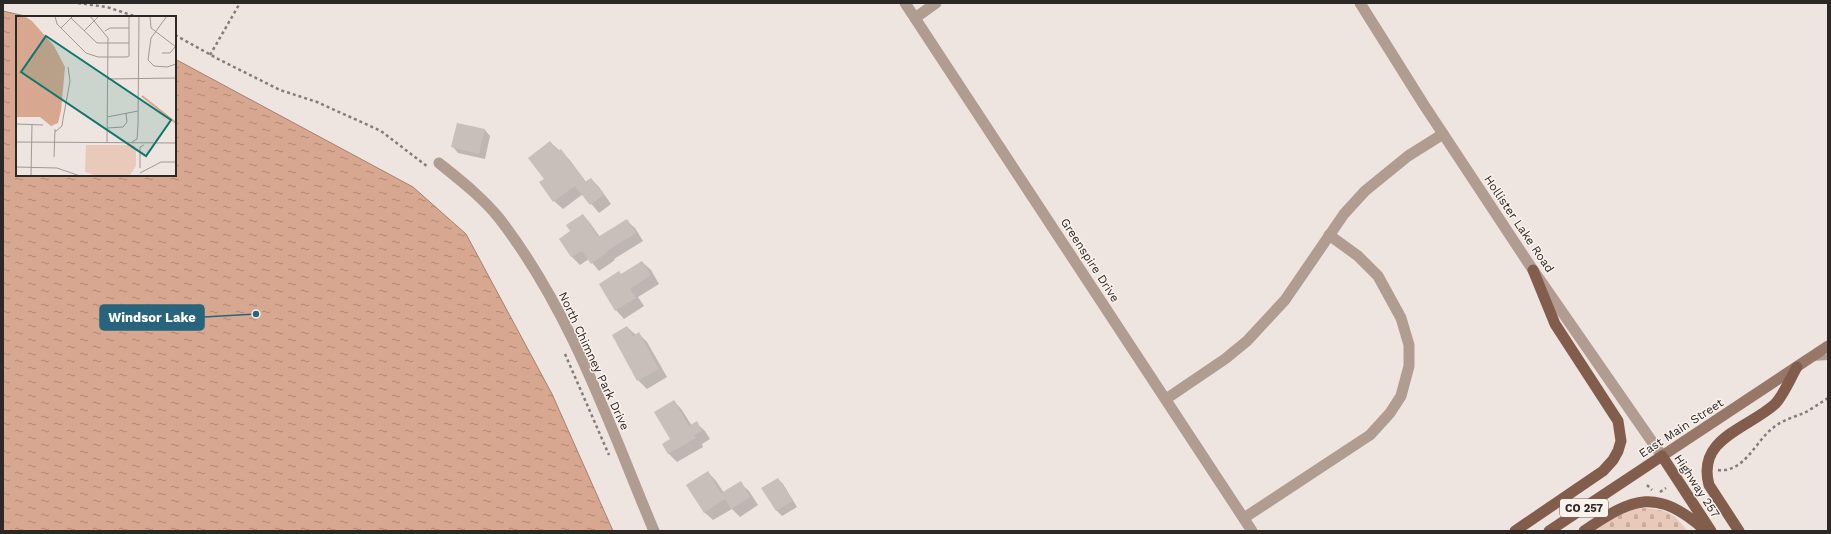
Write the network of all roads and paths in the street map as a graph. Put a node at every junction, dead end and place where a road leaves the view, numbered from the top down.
1 (78, 3) edge
2 (83, 3) edge
3 (240, 3) edge
4 (905, 3) edge
5 (936, 3) edge
6 (1360, 3) edge
7 (134, 16) edge
8 (915, 18) junction
9 (176, 36) edge
10 (210, 55) junction
11 (1443, 134) junction
12 (439, 163) dead end
13 (429, 168) dead end
14 (1329, 235) junction
15 (1533, 270) junction
16 (1828, 346) edge
17 (564, 354) dead end
18 (1828, 357) edge
19 (1809, 358) junction
20 (1797, 367) junction
21 (1828, 398) edge
22 (1166, 399) junction
23 (1662, 456) junction
24 (611, 460) dead end
25 (1715, 470) dead end
26 (1244, 518) junction
27 (654, 531) edge
28 (1252, 531) edge
29 (1515, 531) edge
30 (1549, 531) edge
31 (1584, 531) edge
32 (1706, 531) edge
33 (1711, 531) edge
34 (1739, 531) edge

1 - 2 path
2 - 7 path
3 - 10 path
4 - 8 street, Greenspire Drive
5 - 8 street
6 - 11 street, Hollister Lake Road
8 - 22 street, Greenspire Drive
9 - 10 path
10 - 13 path
11 - 14 street
11 - 15 street, Hollister Lake Road
12 - 27 street, North Chimney Park Drive
14 - 22 street
14 - 26 street
15 - 23 street, Hollister Lake Road
15 - 29 main road
16 - 19 main road, East Main Street
17 - 24 path
18 - 19 lane
19 - 20 main road, East Main Street
20 - 23 main road, East Main Street
20 - 34 main road
21 - 25 path
22 - 26 street, Greenspire Drive
23 - 30 main road, East Main Street / CO 257
23 - 33 main road, Highway 257
26 - 28 street, Greenspire Drive
31 - 32 main road

